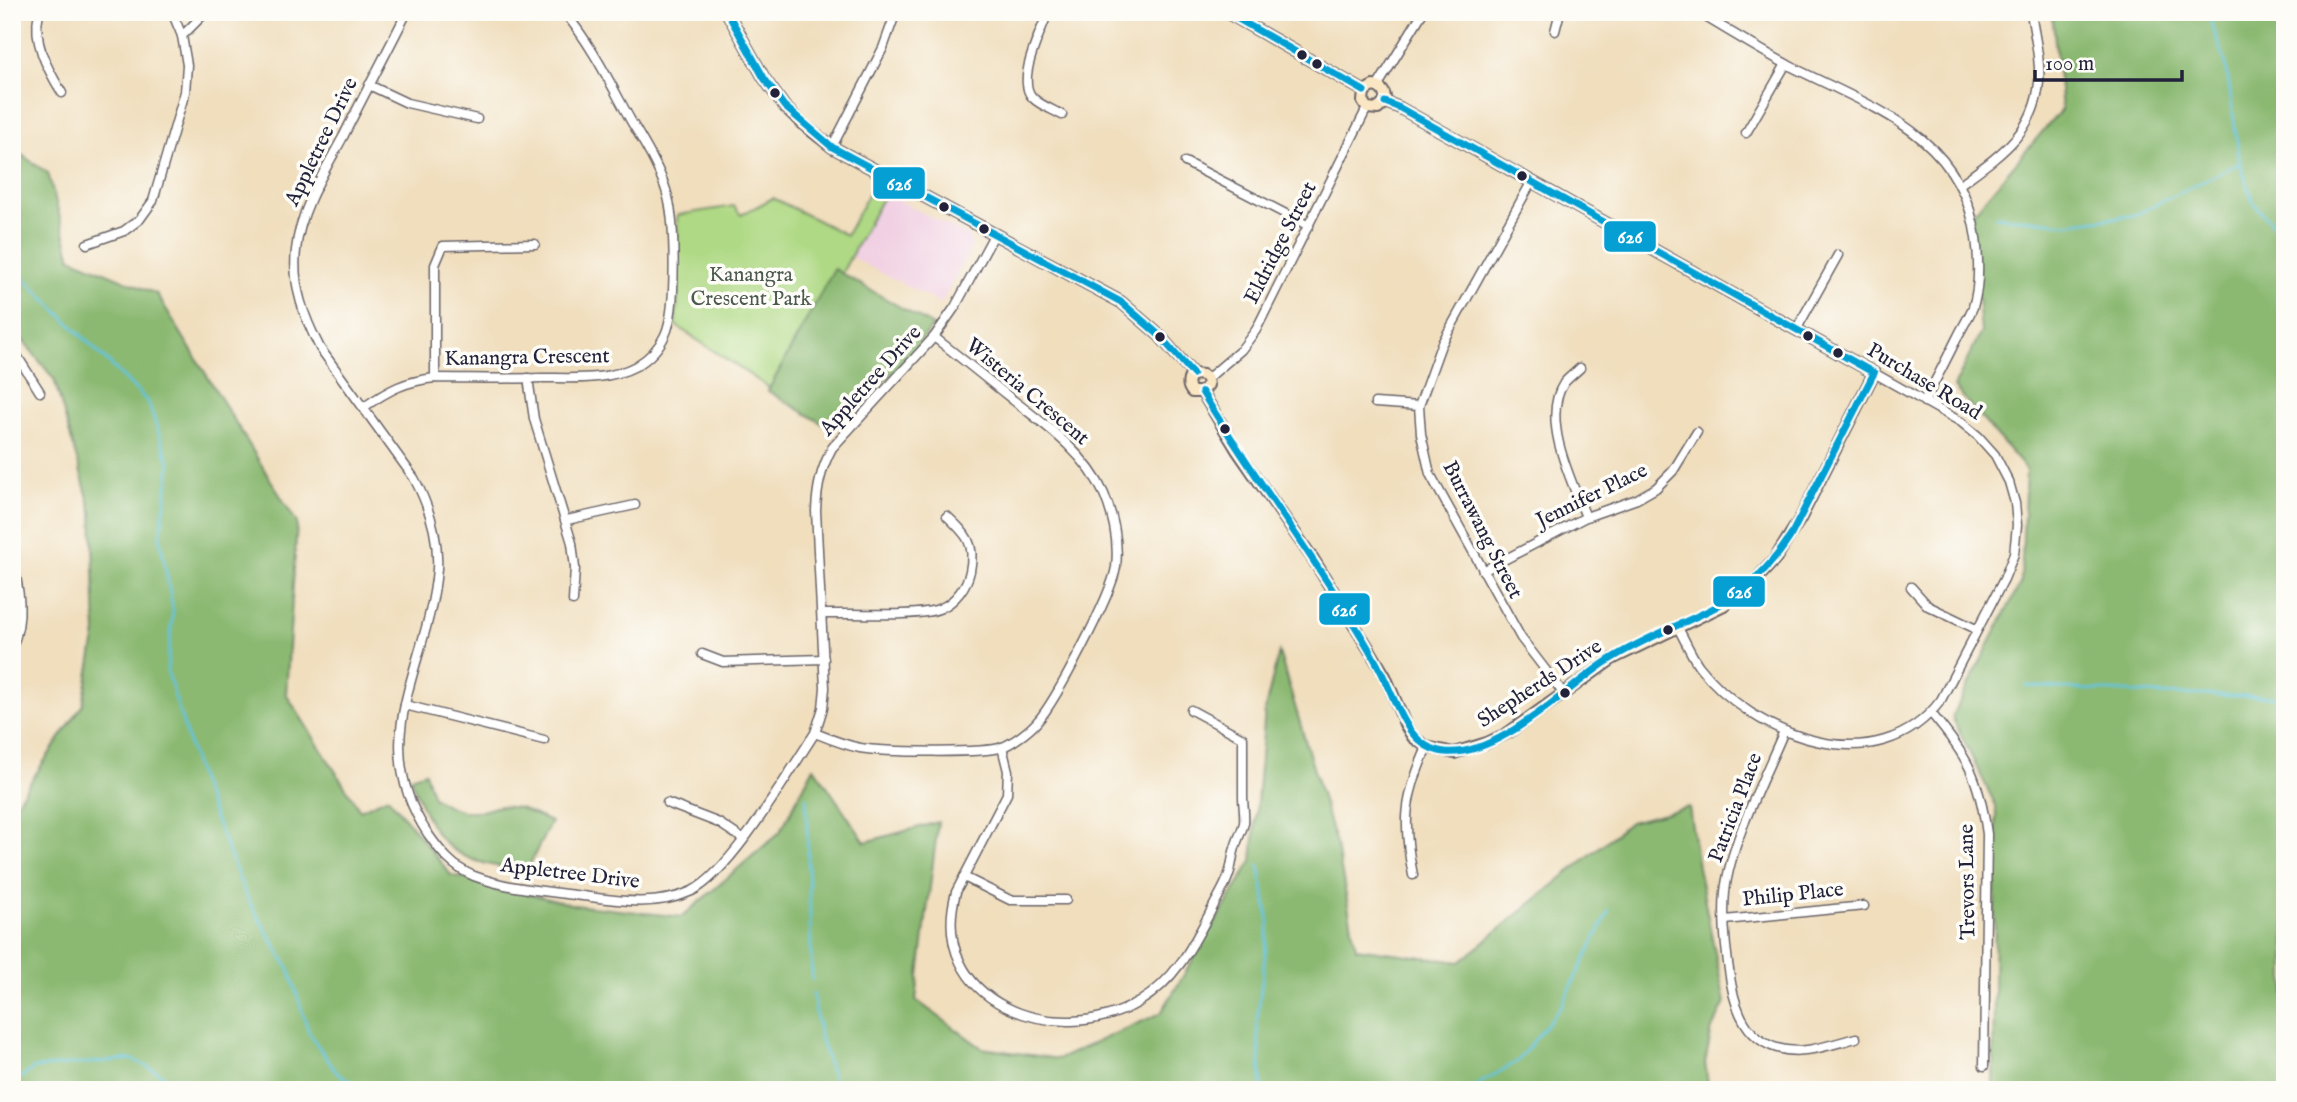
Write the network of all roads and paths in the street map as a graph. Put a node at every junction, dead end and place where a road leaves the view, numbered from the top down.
1 (39, 12) edge
2 (172, 12) edge
3 (206, 12) edge
4 (407, 12) edge
5 (564, 12) edge
6 (727, 12) edge
7 (896, 12) edge
8 (1048, 12) edge
9 (1226, 12) edge
10 (1423, 12) edge
11 (1560, 12) edge
12 (1697, 12) edge
13 (2031, 12) edge
14 (1555, 31) dead end
15 (183, 36) junction
16 (1787, 64) junction
17 (369, 85) junction
18 (1377, 87) junction
19 (1364, 91) junction
20 (62, 93) dead end
21 (1385, 102) junction
22 (1367, 108) junction
23 (1062, 115) dead end
24 (477, 119) dead end
25 (1746, 133) dead end
26 (832, 146) junction
27 (1185, 162) dead end
28 (1532, 181) junction
29 (1959, 185) junction
30 (1309, 226) junction
31 (995, 233) junction
32 (87, 244) dead end
33 (535, 244) dead end
34 (1838, 255) dead end
35 (1796, 330) junction
36 (934, 337) junction
37 (12, 348) edge
38 (1580, 368) dead end
39 (1874, 373) junction
40 (1193, 374) junction
41 (435, 377) junction
42 (528, 378) junction
43 (1207, 380) junction
44 (40, 392) dead end
45 (1202, 392) junction
46 (1924, 402) junction
47 (1375, 403) dead end
48 (1419, 405) junction
49 (364, 407) junction
50 (1697, 432) dead end
51 (635, 505) dead end
52 (947, 516) dead end
53 (1586, 517) junction
54 (567, 520) junction
55 (12, 558) edge
56 (1483, 571) junction
57 (1911, 587) dead end
58 (573, 601) dead end
59 (822, 614) junction
60 (1678, 628) junction
61 (1976, 629) junction
62 (12, 647) edge
63 (702, 654) dead end
64 (824, 659) junction
65 (1564, 694) junction
66 (405, 705) junction
67 (1191, 710) dead end
68 (1931, 713) junction
69 (1784, 731) junction
70 (815, 733) junction
71 (544, 740) dead end
72 (1002, 747) junction
73 (1427, 747) junction
74 (667, 803) dead end
75 (743, 839) junction
76 (1413, 875) dead end
77 (964, 877) junction
78 (1066, 900) dead end
79 (1864, 906) dead end
80 (1725, 920) junction
81 (1856, 1038) dead end
82 (1984, 1066) dead end

1 - 20 street
2 - 15 street
3 - 15 street
4 - 17 street, Appletree Drive
5 - 42 street, Kanangra Crescent
6 - 26 main road
7 - 26 street
8 - 23 street
9 - 19 main road
10 - 18 street
11 - 14 street
12 - 16 street
13 - 29 street
15 - 32 street
16 - 25 street
16 - 29 street
17 - 24 street
17 - 49 street, Appletree Drive
18 - 19 main road
18 - 21 main road
19 - 22 main road
21 - 22 main road
21 - 28 main road, Purchase Road
22 - 30 street, Eldridge Street
26 - 31 main road
27 - 30 street
28 - 35 main road, Purchase Road
28 - 48 street, Burrawang Street
29 - 46 street
30 - 43 street, Eldridge Street
31 - 36 street, Appletree Drive
31 - 40 main road
33 - 41 street
34 - 35 street
35 - 39 main road, Purchase Road
36 - 59 street, Appletree Drive
36 - 72 street, Wisteria Crescent
37 - 44 street
38 - 53 street
39 - 46 street, Purchase Road
39 - 60 main road, Shepherds Drive
40 - 43 main road
40 - 45 main road
41 - 42 street, Kanangra Crescent
41 - 49 street, Kanangra Crescent
42 - 54 street
43 - 45 main road
45 - 73 main road
46 - 61 street, Purchase Road
47 - 48 street
48 - 56 street, Burrawang Street
49 - 66 street, Appletree Drive
50 - 53 street, Jennifer Place
51 - 54 street
52 - 59 street
53 - 56 street, Jennifer Place
54 - 58 street
55 - 62 street
56 - 65 street, Burrawang Street
57 - 61 street
59 - 64 street, Appletree Drive
60 - 65 main road, Shepherds Drive
60 - 69 street, Purchase Road
61 - 68 street, Purchase Road
63 - 64 street
64 - 70 street, Appletree Drive
65 - 73 main road, Shepherds Drive
66 - 71 street
66 - 75 street, Appletree Drive
67 - 77 street
68 - 69 street, Purchase Road
68 - 82 street, Trevors Lane
69 - 80 street, Patricia Place
70 - 72 street, Wisteria Crescent
70 - 75 street, Appletree Drive
72 - 77 street
73 - 76 street
74 - 75 street
77 - 78 street
79 - 80 street, Philip Place
80 - 81 street, Patricia Place

